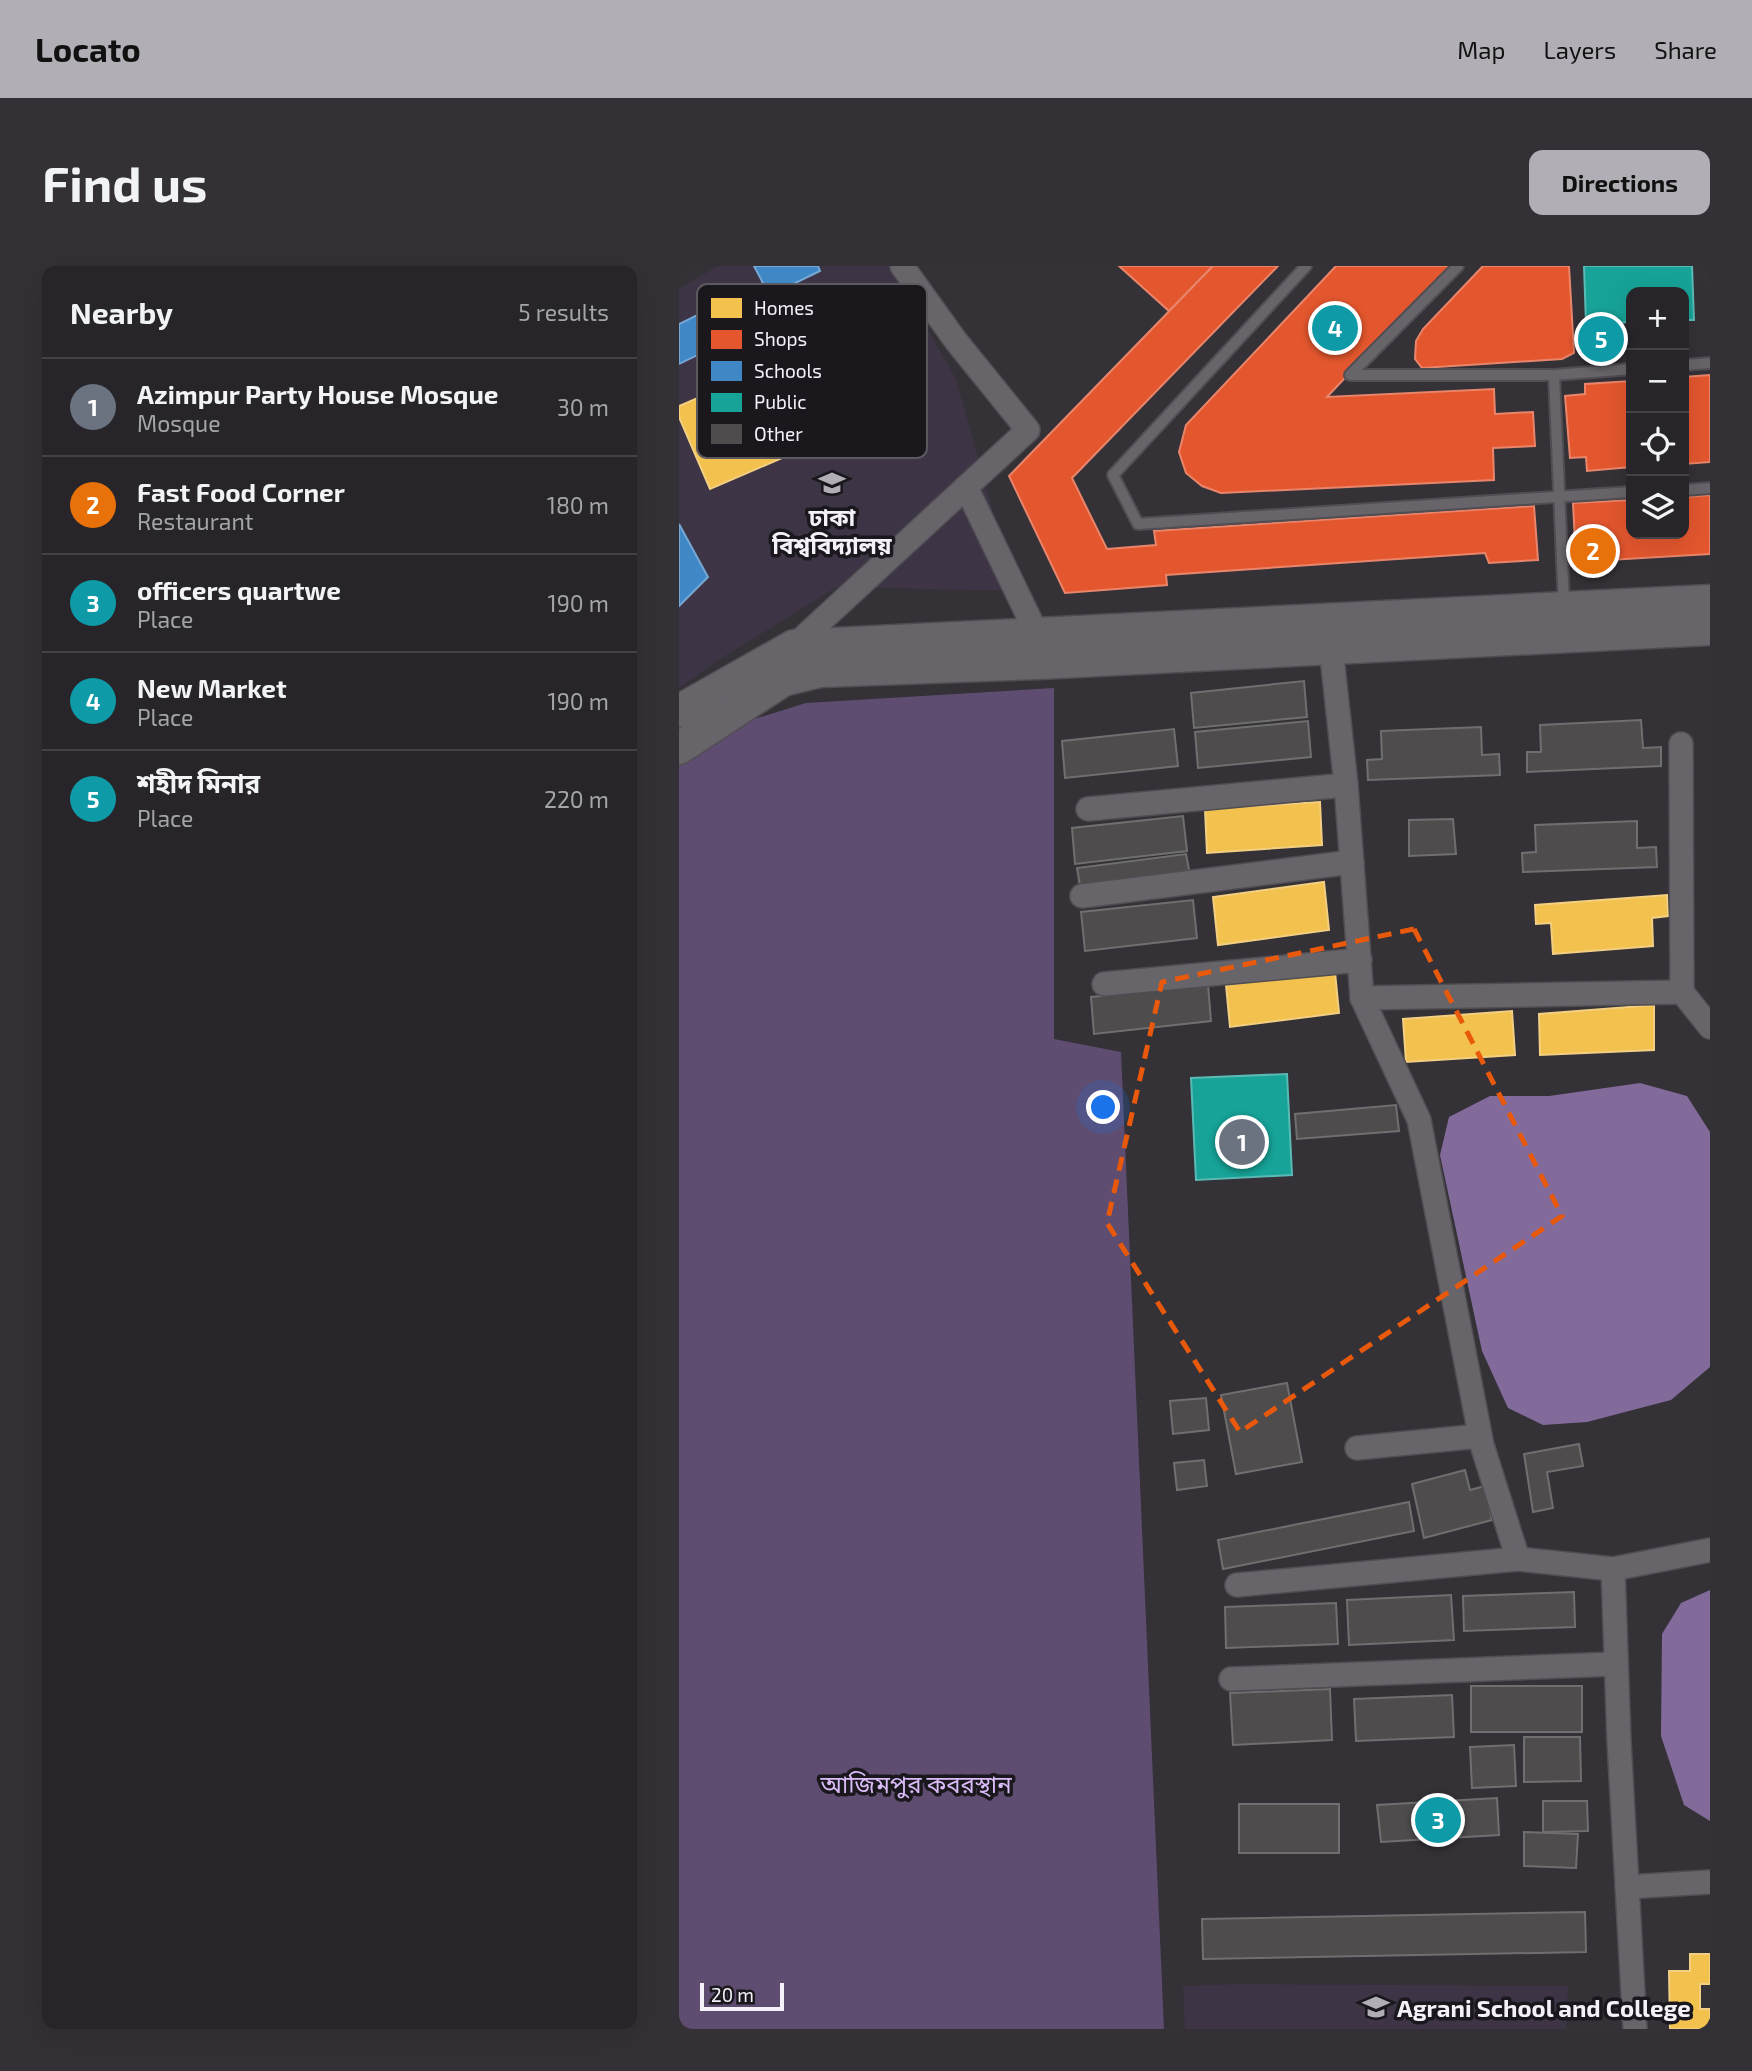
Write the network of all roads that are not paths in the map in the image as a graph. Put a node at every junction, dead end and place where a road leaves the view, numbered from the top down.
1 (902, 266) edge
2 (1306, 266) edge
3 (1458, 266) edge
4 (915, 284) edge
5 (927, 301) edge
6 (1710, 363) edge
7 (1689, 365) edge
8 (1626, 369) edge
9 (1554, 374) junction
10 (966, 487) junction
11 (1710, 488) edge
12 (1689, 490) edge
13 (1626, 492) edge
14 (1559, 496) junction
15 (1710, 601) edge
16 (1564, 608) junction
17 (1710, 629) edge
18 (794, 646) junction
19 (1038, 648) junction
20 (1331, 648) junction
21 (679, 711) edge
22 (1681, 744) dead end
23 (679, 748) edge
24 (1346, 785) junction
25 (1088, 809) dead end
26 (1352, 862) junction
27 (1082, 896) dead end
28 (1360, 960) junction
29 (1104, 984) dead end
30 (1682, 992) junction
31 (1362, 998) junction
32 (1710, 1027) edge
33 (1480, 1436) junction
34 (1357, 1448) dead end
35 (1710, 1550) edge
36 (1518, 1559) junction
37 (1613, 1569) junction
38 (1237, 1585) dead end
39 (1615, 1664) junction
40 (1231, 1679) dead end
41 (1710, 1882) edge
42 (1627, 1887) junction
43 (1635, 2029) edge

1 - 4 street
2 - 14 lane
3 - 9 lane
5 - 10 street
6 - 7 lane
8 - 9 lane
9 - 14 lane
10 - 18 street
10 - 19 street
11 - 12 lane
13 - 14 lane
14 - 16 lane
15 - 16 main road
16 - 19 main road
17 - 20 main road
18 - 19 main road
18 - 21 main road
19 - 20 main road
19 - 23 main road
20 - 24 street
22 - 30 street
24 - 25 street
24 - 26 street
26 - 27 street
26 - 28 street
28 - 29 street
28 - 31 street
30 - 31 street
30 - 32 street
31 - 33 street
33 - 34 street
33 - 36 street
35 - 37 street
36 - 37 street
36 - 38 street
37 - 39 street
39 - 40 street
39 - 42 street
41 - 42 street
42 - 43 street

